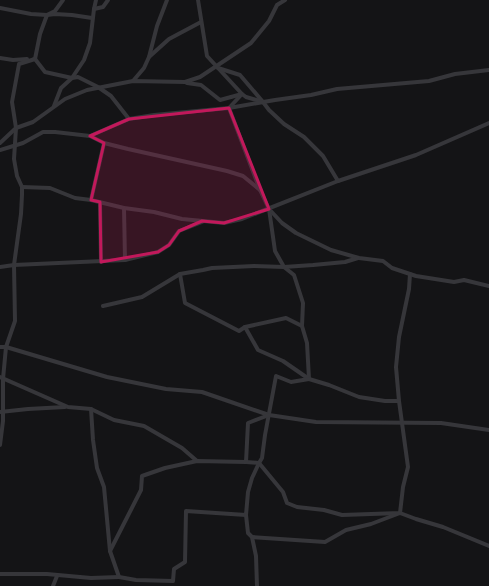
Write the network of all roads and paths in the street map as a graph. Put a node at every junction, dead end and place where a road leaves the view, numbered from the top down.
1 (63, 0) edge
2 (96, 0) edge
3 (108, 0) edge
4 (167, 0) edge
5 (198, 0) edge
6 (285, 0) edge
7 (0, 8) edge
8 (94, 9) junction
9 (47, 15) junction
10 (92, 18) junction
11 (201, 22) junction
12 (149, 57) junction
13 (0, 58) edge
14 (35, 59) junction
15 (216, 67) junction
16 (489, 70) edge
17 (72, 78) junction
18 (133, 81) junction
19 (185, 82) junction
20 (98, 87) junction
21 (242, 94) junction
22 (263, 102) junction
23 (54, 106) junction
24 (229, 108) junction
25 (129, 119) junction
26 (489, 123) edge
27 (16, 128) junction
28 (90, 136) junction
29 (0, 143) edge
30 (104, 143) junction
31 (15, 146) junction
32 (0, 150) edge
33 (338, 181) junction
34 (22, 187) junction
35 (260, 190) junction
36 (91, 200) junction
37 (100, 202) junction
38 (124, 208) junction
39 (269, 209) junction
40 (202, 222) junction
41 (359, 258) junction
42 (125, 260) junction
43 (101, 262) junction
44 (14, 266) junction
45 (0, 267) edge
46 (284, 267) junction
47 (180, 274) junction
48 (410, 274) junction
49 (489, 286) edge
50 (103, 306) dead end
51 (302, 326) junction
52 (245, 327) junction
53 (0, 347) edge
54 (6, 347) junction
55 (1, 378) edge
56 (308, 379) junction
57 (398, 401) junction
58 (68, 407) junction
59 (91, 410) junction
60 (1, 412) edge
61 (269, 415) junction
62 (402, 422) junction
63 (489, 430) edge
64 (0, 445) edge
65 (197, 461) junction
66 (246, 462) junction
67 (259, 463) junction
68 (400, 513) junction
69 (246, 515) junction
70 (252, 537) junction
71 (489, 546) edge
72 (110, 551) junction
73 (0, 574) edge
74 (57, 576) junction
75 (119, 576) junction
76 (136, 580) junction
77 (53, 586) edge
78 (139, 586) edge
79 (257, 586) edge

1 - 9 street
2 - 8 street
3 - 8 street
4 - 12 street
5 - 11 street
6 - 15 street
7 - 9 street
8 - 10 street
9 - 10 street
9 - 14 street
10 - 17 street
11 - 12 street
11 - 15 street
12 - 18 street
13 - 14 street
14 - 17 street
14 - 27 street
15 - 19 street
15 - 21 street
15 - 22 street
16 - 22 street
17 - 20 street
17 - 23 street
18 - 19 street
18 - 20 street
19 - 21 street
20 - 23 street
20 - 25 street
21 - 22 street
21 - 24 street
22 - 24 street
22 - 33 street
23 - 27 street
24 - 25 street
24 - 35 street
25 - 28 street
26 - 33 street
27 - 29 street
27 - 31 street
28 - 30 street
28 - 31 street
30 - 35 street
30 - 36 street
31 - 32 street
31 - 34 street
33 - 39 street
34 - 36 street
34 - 44 street
35 - 39 street
36 - 37 street
37 - 38 street
37 - 43 street
38 - 40 street
38 - 42 street
39 - 40 street
39 - 41 street
39 - 46 street
40 - 42 street
41 - 46 street
41 - 48 street
42 - 43 street
43 - 44 street
44 - 45 street
44 - 54 street
46 - 47 street
46 - 51 street
47 - 50 street
47 - 52 street
48 - 49 street
48 - 57 street
51 - 52 street
51 - 56 street
52 - 56 street
53 - 54 street
54 - 55 street
54 - 61 street
55 - 58 street
55 - 60 street
56 - 57 street
56 - 61 street
57 - 62 street
58 - 59 street
58 - 60 street
59 - 65 street
59 - 72 street
60 - 64 street
61 - 62 street
61 - 66 street
61 - 67 street
62 - 63 street
62 - 68 street
65 - 66 street
65 - 72 street
66 - 67 street
67 - 68 street
67 - 69 street
68 - 70 street
68 - 71 street
69 - 70 street
69 - 76 street
70 - 79 street
72 - 75 street
73 - 74 street
74 - 75 street
74 - 77 street
75 - 76 street
76 - 78 street

